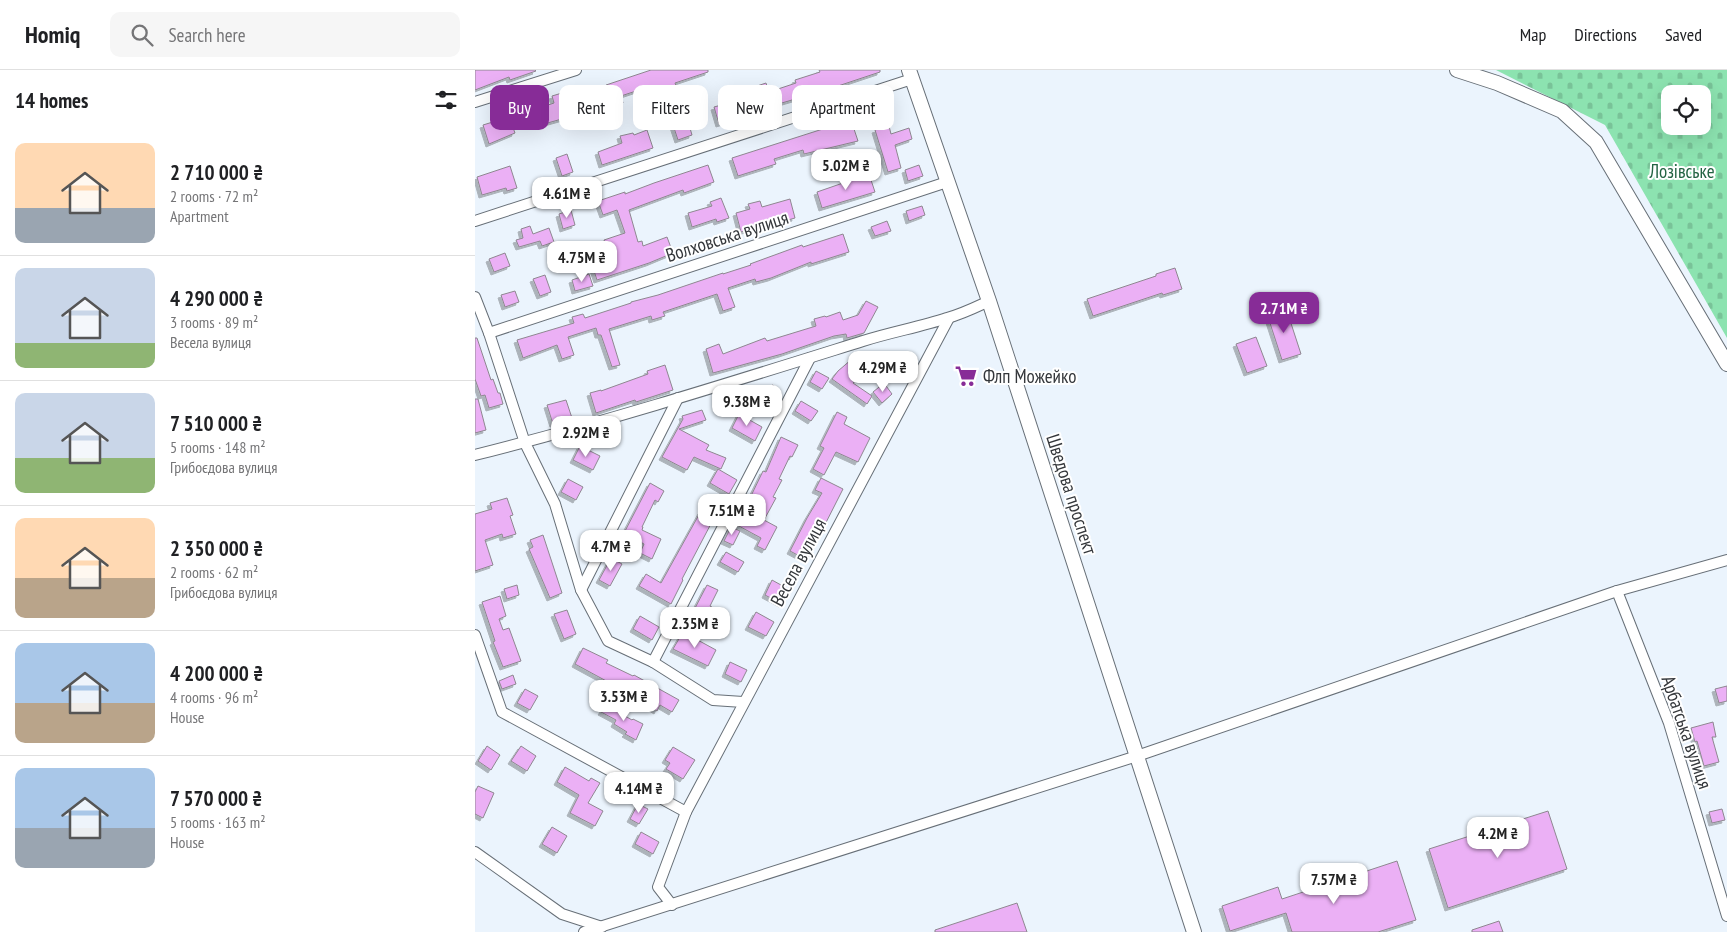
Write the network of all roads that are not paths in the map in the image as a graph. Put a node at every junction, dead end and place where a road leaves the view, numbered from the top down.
1 (577, 70) edge
2 (1457, 70) edge
3 (910, 75) edge
4 (475, 102) edge
5 (947, 182) junction
6 (475, 221) edge
7 (475, 297) edge
8 (989, 301) junction
9 (949, 318) junction
10 (489, 333) junction
11 (810, 358) junction
12 (1727, 364) edge
13 (678, 398) junction
14 (525, 443) junction
15 (475, 455) edge
16 (1727, 560) edge
17 (581, 590) junction
18 (1617, 590) junction
19 (475, 635) edge
20 (653, 662) junction
21 (743, 702) junction
22 (1137, 756) junction
23 (685, 812) junction
24 (475, 852) edge
25 (672, 904) junction
26 (1727, 916) edge
27 (602, 927) junction
28 (584, 932) edge
29 (1194, 932) edge

1 - 4 street
2 - 12 street
3 - 5 street, Шведова проспект
3 - 6 street
5 - 8 street, Шведова проспект
5 - 10 street, Волховська вулиця
7 - 10 street
8 - 9 street
8 - 22 street, Шведова проспект
9 - 11 street
9 - 21 street, Весела вулиця
10 - 14 street
11 - 13 street
11 - 20 street
13 - 14 street
13 - 17 street
14 - 15 street
14 - 17 street
16 - 18 street
17 - 20 street
18 - 22 street
18 - 26 street, Арбатська вулиця
19 - 23 street
20 - 21 street
21 - 23 street, Весела вулиця
22 - 25 street
22 - 29 street, Шведова проспект
23 - 25 street, Весела вулиця
24 - 27 street
25 - 27 street
27 - 28 street

